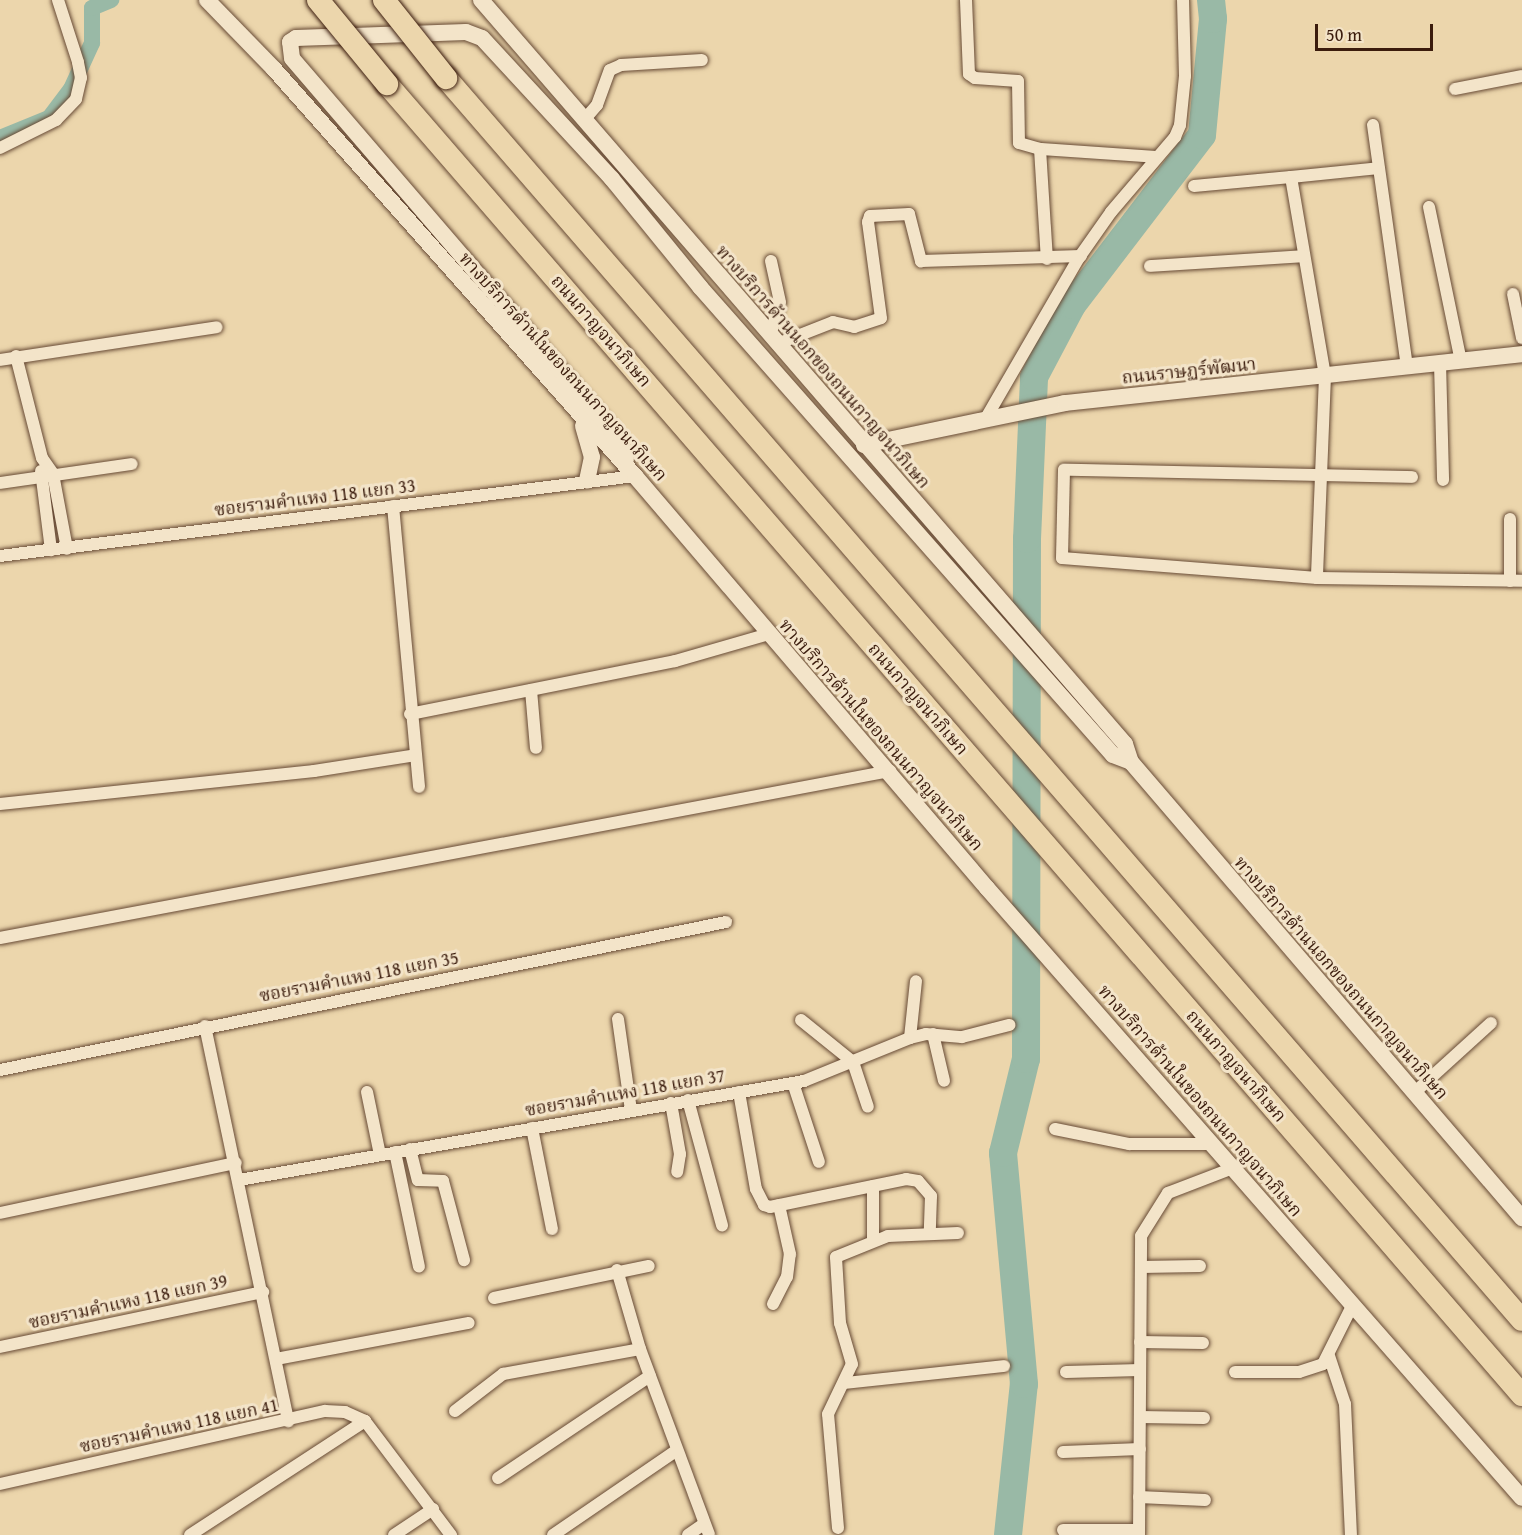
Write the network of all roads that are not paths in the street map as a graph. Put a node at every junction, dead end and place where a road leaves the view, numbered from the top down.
1 (58, 0) edge
2 (207, 0) edge
3 (318, 0) edge
4 (384, 0) edge
5 (468, 0) edge
6 (481, 0) edge
7 (1183, 0) edge
8 (966, 1) edge
9 (497, 28) junction
10 (702, 60) dead end
11 (1522, 76) edge
12 (1455, 89) dead end
13 (584, 120) junction
14 (1373, 125) dead end
15 (0, 148) edge
16 (1040, 148) junction
17 (1156, 157) junction
18 (1379, 168) junction
19 (1291, 177) junction
20 (612, 179) junction
21 (1194, 186) dead end
22 (1429, 207) dead end
23 (1304, 256) junction
24 (1079, 257) junction
25 (1047, 259) junction
26 (771, 261) dead end
27 (1150, 266) dead end
28 (1513, 294) dead end
29 (217, 327) dead end
30 (1522, 338) edge
31 (774, 340) junction
32 (1522, 354) edge
33 (16, 356) junction
34 (0, 360) edge
35 (1461, 361) junction
36 (1440, 363) junction
37 (1407, 367) junction
38 (1325, 376) junction
39 (986, 418) junction
40 (581, 420) junction
41 (864, 445) junction
42 (42, 458) junction
43 (132, 464) dead end
44 (53, 474) junction
45 (635, 476) junction
46 (40, 477) junction
47 (1321, 477) junction
48 (1412, 477) dead end
49 (587, 480) junction
50 (1443, 480) dead end
51 (0, 483) edge
52 (393, 506) junction
53 (1510, 519) dead end
54 (67, 549) junction
55 (51, 550) junction
56 (0, 556) edge
57 (966, 576) junction
58 (1317, 578) junction
59 (1516, 581) edge
60 (769, 634) junction
61 (531, 690) junction
62 (411, 714) junction
63 (537, 748) dead end
64 (416, 755) junction
65 (890, 771) junction
66 (419, 787) dead end
67 (0, 804) edge
68 (726, 922) dead end
69 (0, 938) edge
70 (915, 981) dead end
71 (618, 1019) dead end
72 (801, 1020) dead end
73 (1491, 1023) dead end
74 (1009, 1024) dead end
75 (206, 1026) junction
76 (933, 1034) junction
77 (910, 1038) junction
78 (853, 1062) junction
79 (0, 1070) edge
80 (944, 1081) dead end
81 (794, 1083) junction
82 (367, 1092) dead end
83 (739, 1092) junction
84 (1414, 1093) junction
85 (688, 1101) junction
86 (671, 1103) junction
87 (868, 1107) dead end
88 (631, 1110) junction
89 (532, 1128) junction
90 (1055, 1129) dead end
91 (1212, 1144) junction
92 (410, 1149) junction
93 (394, 1152) junction
94 (380, 1155) junction
95 (819, 1162) dead end
96 (236, 1163) junction
97 (1233, 1168) junction
98 (677, 1172) dead end
99 (239, 1180) junction
100 (873, 1186) junction
101 (779, 1205) junction
102 (0, 1213) edge
103 (1522, 1218) edge
104 (722, 1225) dead end
105 (552, 1229) dead end
106 (958, 1233) dead end
107 (930, 1234) junction
108 (873, 1239) junction
109 (464, 1260) dead end
110 (649, 1266) dead end
111 (1200, 1266) dead end
112 (419, 1267) dead end
113 (1141, 1267) junction
114 (617, 1269) junction
115 (263, 1292) junction
116 (494, 1298) dead end
117 (773, 1304) dead end
118 (1352, 1306) junction
119 (1522, 1320) edge
120 (469, 1323) dead end
121 (1140, 1342) junction
122 (1203, 1343) dead end
123 (0, 1347) edge
124 (640, 1349) junction
125 (1329, 1356) junction
126 (276, 1359) junction
127 (1004, 1366) dead end
128 (1140, 1370) junction
129 (1066, 1372) dead end
130 (1235, 1372) dead end
131 (650, 1376) junction
132 (845, 1383) junction
133 (1522, 1395) edge
134 (455, 1411) dead end
135 (1140, 1417) junction
136 (1204, 1418) dead end
137 (365, 1420) junction
138 (288, 1421) junction
139 (1140, 1449) junction
140 (677, 1450) junction
141 (1064, 1452) dead end
142 (498, 1478) dead end
143 (0, 1484) edge
144 (1139, 1497) junction
145 (1522, 1498) edge
146 (1205, 1500) dead end
147 (433, 1509) junction
148 (838, 1528) dead end
149 (706, 1530) edge
150 (1063, 1530) dead end
151 (1139, 1533) edge
152 (190, 1535) edge
153 (394, 1535) edge
154 (451, 1535) edge
155 (554, 1535) edge
156 (688, 1535) edge
157 (1351, 1535) edge

1 - 15 street
2 - 40 main road, ทางบริการด้านในของถนนกาญจนาภิเษก
3 - 133 highway, ถนนกาญจนาภิเษก, bridge
4 - 119 highway, bridge
5 - 9 main road
6 - 9 main road, ทางบริการด้านนอกของถนนกาญจนาภิเษก
7 - 17 street
8 - 16 street
9 - 13 main road, ทางบริการด้านนอกของถนนกาญจนาภิเษก
9 - 20 main road
10 - 13 street
11 - 12 street
13 - 31 main road, ทางบริการด้านนอกของถนนกาญจนาภิเษก
14 - 18 street
16 - 17 street
16 - 25 street
17 - 24 street
18 - 19 street
18 - 37 street
19 - 21 street
19 - 23 street
20 - 45 main road
20 - 57 main road
22 - 35 street
23 - 27 street
23 - 38 street
24 - 25 street
24 - 39 street
25 - 31 street
26 - 31 street
28 - 30 street
29 - 33 street
31 - 41 main road, ทางบริการด้านนอกของถนนกาญจนาภิเษก
32 - 35 main road, ถนนราษฏร์พัฒนา
33 - 34 street
33 - 42 street
35 - 36 main road, ถนนราษฏร์พัฒนา
36 - 37 main road, ถนนราษฏร์พัฒนา
36 - 50 street
37 - 38 main road, ถนนราษฏร์พัฒนา
38 - 39 main road, ถนนราษฏร์พัฒนา
38 - 47 street
39 - 41 main road, ถนนราษฏร์พัฒนา
40 - 45 main road, ทางบริการด้านในของถนนกาญจนาภิเษก
40 - 49 main road
41 - 57 main road, ทางบริการด้านนอกของถนนกาญจนาภิเษก
42 - 44 street
42 - 46 street
43 - 44 street
44 - 46 street
44 - 54 street
45 - 49 street, ซอยรามคำแหง 118 แยก 33
45 - 60 main road, ทางบริการด้านในของถนนกาญจนาภิเษก
46 - 51 street
46 - 55 street
47 - 48 street
47 - 58 street
47 - 58 street
49 - 52 street, ซอยรามคำแหง 118 แยก 33
52 - 54 street, ซอยรามคำแหง 118 แยก 33
52 - 62 street
53 - 59 street
54 - 55 street, ซอยรามคำแหง 118 แยก 33
55 - 56 street, ซอยรามคำแหง 118 แยก 33
57 - 84 main road, ทางบริการด้านนอกของถนนกาญจนาภิเษก
58 - 59 street
60 - 61 street
60 - 65 main road, ทางบริการด้านในของถนนกาญจนาภิเษก
61 - 62 street
61 - 63 street
62 - 64 street
64 - 66 street
64 - 67 street
65 - 69 street
65 - 91 main road, ทางบริการด้านในของถนนกาญจนาภิเษก
68 - 75 street, ซอยรามคำแหง 118 แยก 35
70 - 77 street
71 - 88 street
72 - 78 street
73 - 84 street
74 - 76 street, ซอยรามคำแหง 118 แยก 37
75 - 79 street, ซอยรามคำแหง 118 แยก 35
75 - 96 street
76 - 77 street, ซอยรามคำแหง 118 แยก 37
76 - 80 street
77 - 78 street, ซอยรามคำแหง 118 แยก 37
78 - 81 street, ซอยรามคำแหง 118 แยก 37
78 - 87 street
81 - 83 street, ซอยรามคำแหง 118 แยก 37
81 - 95 street
82 - 94 street
83 - 85 street, ซอยรามคำแหง 118 แยก 37
83 - 101 street
84 - 103 main road, ทางบริการด้านนอกของถนนกาญจนาภิเษก
85 - 86 street, ซอยรามคำแหง 118 แยก 37
85 - 104 street
86 - 88 street, ซอยรามคำแหง 118 แยก 37
86 - 98 street
88 - 89 street, ซอยรามคำแหง 118 แยก 37
89 - 92 street, ซอยรามคำแหง 118 แยก 37
89 - 105 street
90 - 91 street
91 - 97 main road, ทางบริการด้านในของถนนกาญจนาภิเษก
92 - 93 street, ซอยรามคำแหง 118 แยก 37
92 - 109 street
93 - 94 street, ซอยรามคำแหง 118 แยก 37
93 - 112 street
94 - 99 street, ซอยรามคำแหง 118 แยก 37
96 - 99 street
96 - 102 street
97 - 113 street
97 - 118 main road, ทางบริการด้านในของถนนกาญจนาภิเษก
99 - 115 street
100 - 101 street
100 - 107 street
100 - 108 street
101 - 117 street
106 - 107 street
107 - 108 street
108 - 132 street
110 - 114 street
111 - 113 street
113 - 121 street
114 - 116 street
114 - 124 street
115 - 123 street, ซอยรามคำแหง 118 แยก 39
115 - 126 street
118 - 125 street
118 - 145 main road, ทางบริการด้านในของถนนกาญจนาภิเษก
120 - 126 street
121 - 122 street
121 - 128 street
124 - 131 street
124 - 134 street
125 - 130 street
125 - 157 street
126 - 138 street
127 - 132 street
128 - 129 street
128 - 135 street
131 - 140 street
131 - 142 street
132 - 148 street
135 - 136 street
135 - 139 street
137 - 138 street, ซอยรามคำแหง 118 แยก 41
137 - 147 street
137 - 152 street
138 - 143 street, ซอยรามคำแหง 118 แยก 41
139 - 141 street
139 - 144 street
140 - 149 street
140 - 155 street
144 - 146 street
144 - 151 street
147 - 153 street
147 - 154 street
149 - 156 street
150 - 151 street

